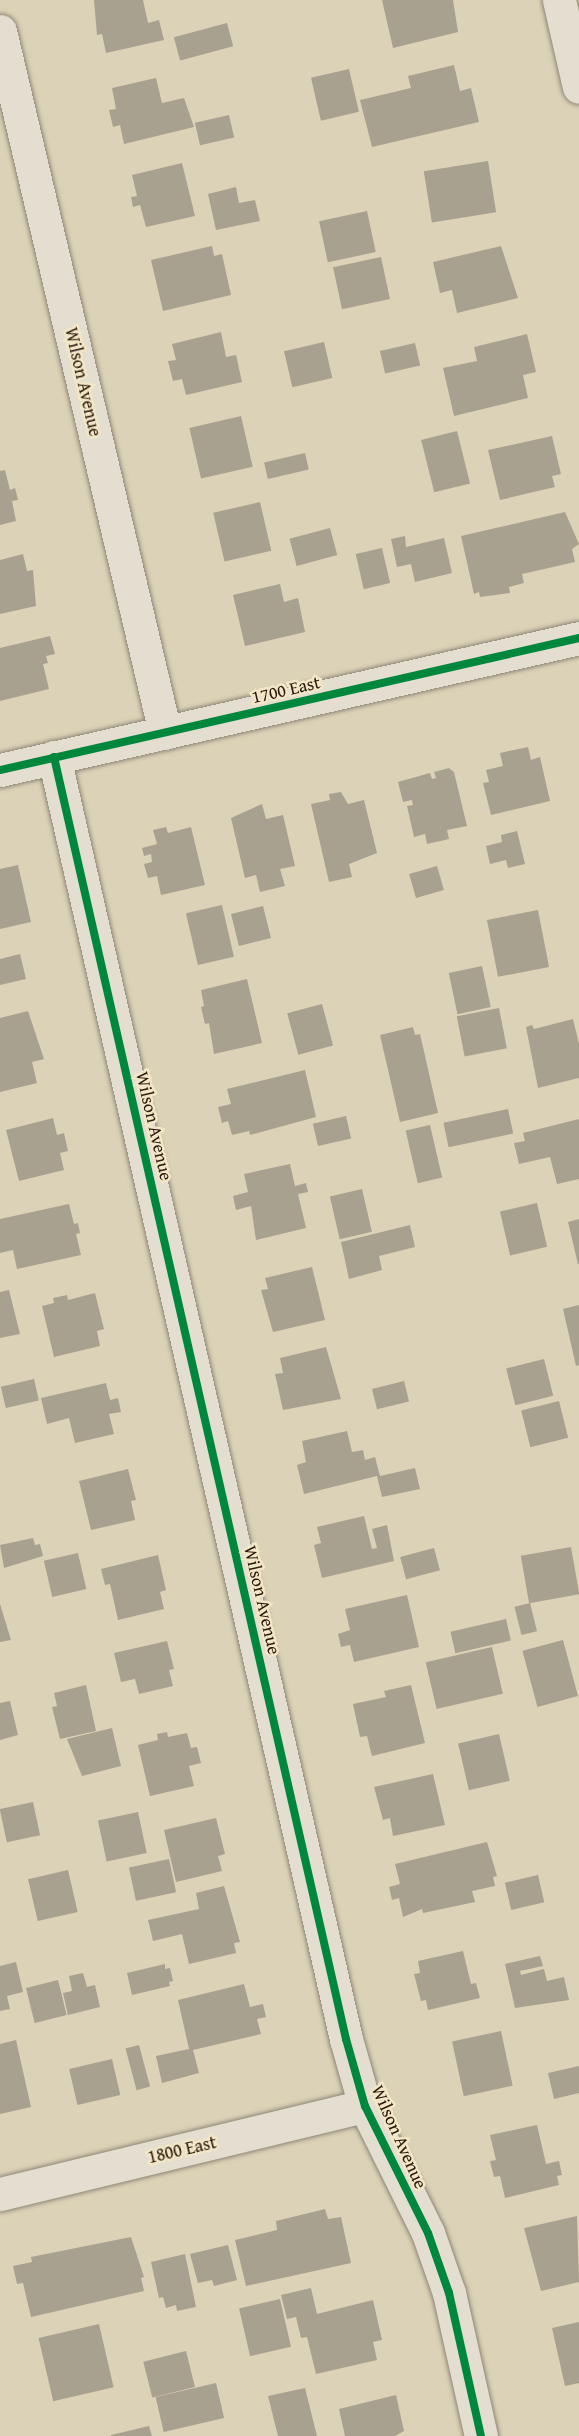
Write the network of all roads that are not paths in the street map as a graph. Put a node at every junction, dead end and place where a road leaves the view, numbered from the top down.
1 (559, 0) edge
2 (0, 31) edge
3 (579, 87) edge
4 (578, 645) edge
5 (165, 733) junction
6 (54, 757) junction
7 (0, 770) edge
8 (365, 2106) junction
9 (0, 2194) edge
10 (481, 2436) edge

1 - 3 street
2 - 5 street, Wilson Avenue
4 - 5 street, 1700 East
5 - 6 street, 1700 East
6 - 7 street, 1700 East
6 - 8 street, Wilson Avenue
8 - 9 street, 1800 East
8 - 10 street, Wilson Avenue

